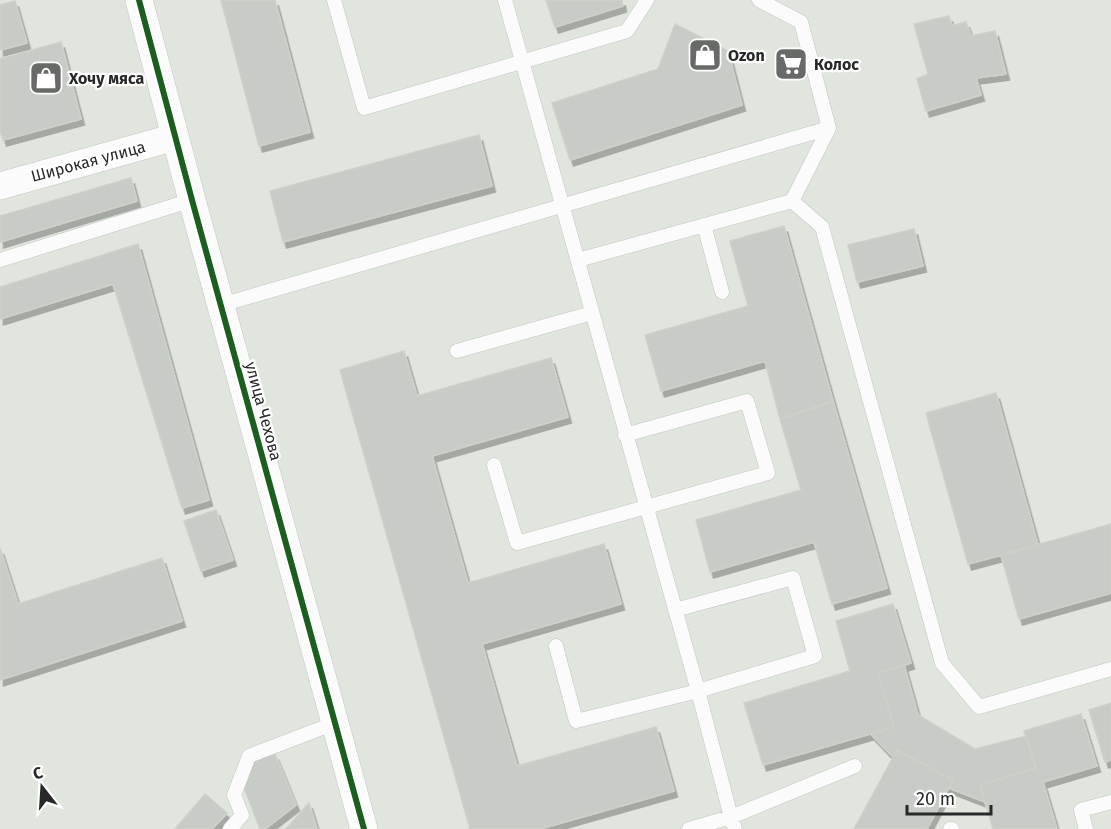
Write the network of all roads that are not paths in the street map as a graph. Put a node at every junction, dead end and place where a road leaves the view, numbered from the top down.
1 (139, 0) edge
2 (334, 0) edge
3 (505, 0) edge
4 (647, 0) edge
5 (759, 0) edge
6 (522, 63) junction
7 (829, 128) junction
8 (176, 137) junction
9 (0, 186) edge
10 (192, 200) junction
11 (792, 201) junction
12 (563, 206) junction
13 (704, 225) junction
14 (0, 260) edge
15 (578, 260) junction
16 (722, 292) dead end
17 (221, 305) junction
18 (592, 313) junction
19 (458, 351) dead end
20 (625, 435) junction
21 (494, 465) dead end
22 (645, 507) junction
23 (675, 610) junction
24 (556, 646) dead end
25 (1111, 669) edge
26 (698, 692) junction
27 (335, 723) junction
28 (855, 766) dead end
29 (1111, 802) edge
30 (733, 823) edge
31 (230, 829) edge
32 (364, 829) edge
33 (689, 829) edge
34 (1086, 829) edge

1 - 8 street, улица Чехова
2 - 6 lane
3 - 6 lane
4 - 6 lane
5 - 7 lane
6 - 12 lane
7 - 11 lane
7 - 12 lane
8 - 9 street, Широкая улица
8 - 10 street, улица Чехова
10 - 14 lane
10 - 17 street, улица Чехова
11 - 13 lane
11 - 25 lane
12 - 15 lane
12 - 17 lane
13 - 15 lane
13 - 16 lane
15 - 18 lane
17 - 27 street, улица Чехова
18 - 19 lane
18 - 20 lane
20 - 22 lane
20 - 22 lane
21 - 22 lane
22 - 23 lane
23 - 26 lane
23 - 26 lane
24 - 26 lane
26 - 30 lane
27 - 31 lane
27 - 32 street, улица Чехова
28 - 30 lane
29 - 34 lane
30 - 33 lane

